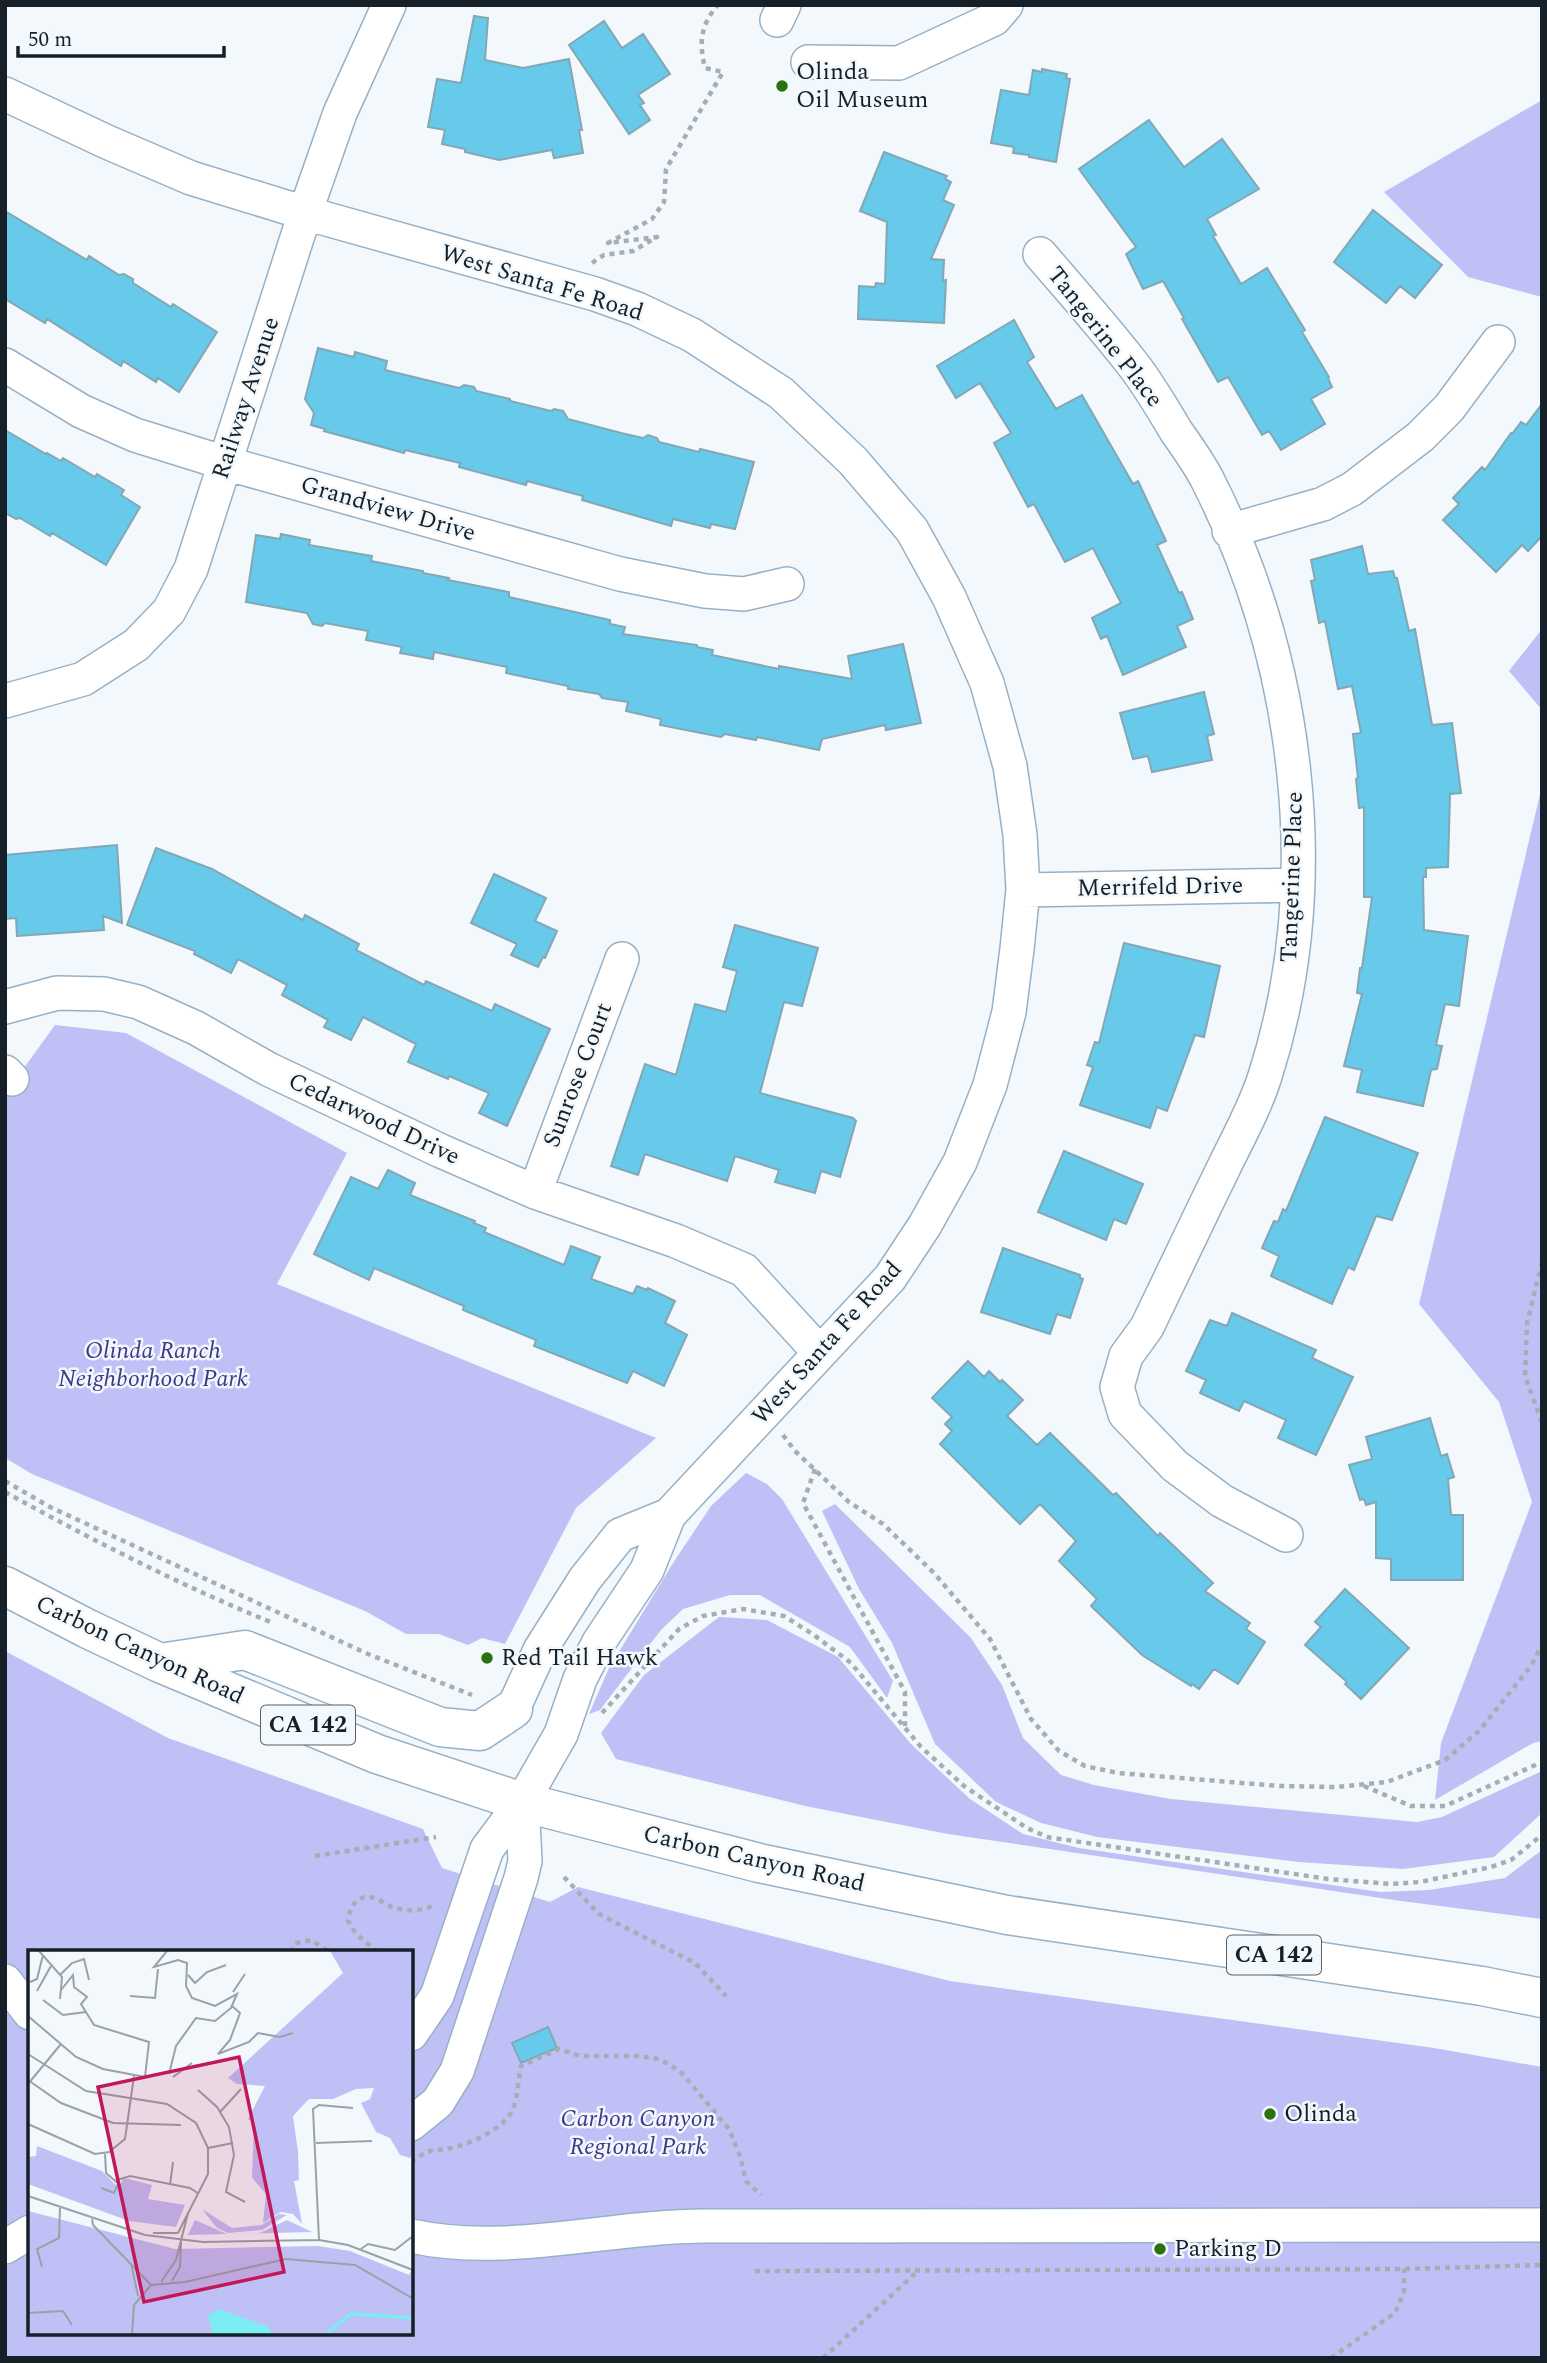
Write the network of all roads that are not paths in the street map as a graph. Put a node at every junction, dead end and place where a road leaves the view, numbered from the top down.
1 (389, 5) edge
2 (1006, 5) edge
3 (807, 62) dead end
4 (5, 94) edge
5 (305, 213) junction
6 (1040, 254) dead end
7 (1498, 342) dead end
8 (5, 365) edge
9 (225, 463) junction
10 (1229, 531) junction
11 (787, 584) dead end
12 (5, 701) edge
13 (1297, 885) junction
14 (1023, 890) junction
15 (622, 959) dead end
16 (5, 1007) edge
17 (535, 1192) junction
18 (820, 1353) junction
19 (669, 1516) junction
20 (1286, 1535) dead end
21 (5, 1586) edge
22 (160, 1662) junction
23 (513, 1709) joint
24 (522, 1802) junction
25 (5, 1982) edge
26 (1542, 1997) edge
27 (28, 2011) edge
28 (413, 2031) edge
29 (413, 2122) edge
30 (1542, 2225) edge
31 (28, 2233) edge
32 (413, 2236) edge
33 (5, 2247) edge

1 - 5 street, Railway Avenue
2 - 3 street
4 - 5 street, West Santa Fe Road
5 - 9 street, Railway Avenue
5 - 14 street, West Santa Fe Road
6 - 10 street, Tangerine Place
7 - 10 street
8 - 9 street, Grandview Drive
9 - 11 street, Grandview Drive
9 - 12 street, Railway Avenue
10 - 13 street, Tangerine Place
13 - 14 street, Merrifeld Drive
13 - 20 street, Tangerine Place
14 - 18 street, West Santa Fe Road
15 - 17 street, Sunrose Court
16 - 17 street, Cedarwood Drive
17 - 18 street, Cedarwood Drive
18 - 19 street, West Santa Fe Road
19 - 23 street, West Santa Fe Road
19 - 24 street, West Santa Fe Road
21 - 22 main road, Carbon Canyon Road / CA 142
22 - 23 main road
22 - 24 main road, Carbon Canyon Road / CA 142
24 - 26 main road, Carbon Canyon Road / CA 142
24 - 28 street, West Santa Fe Road
24 - 29 street
25 - 27 street
30 - 32 street
31 - 33 street

